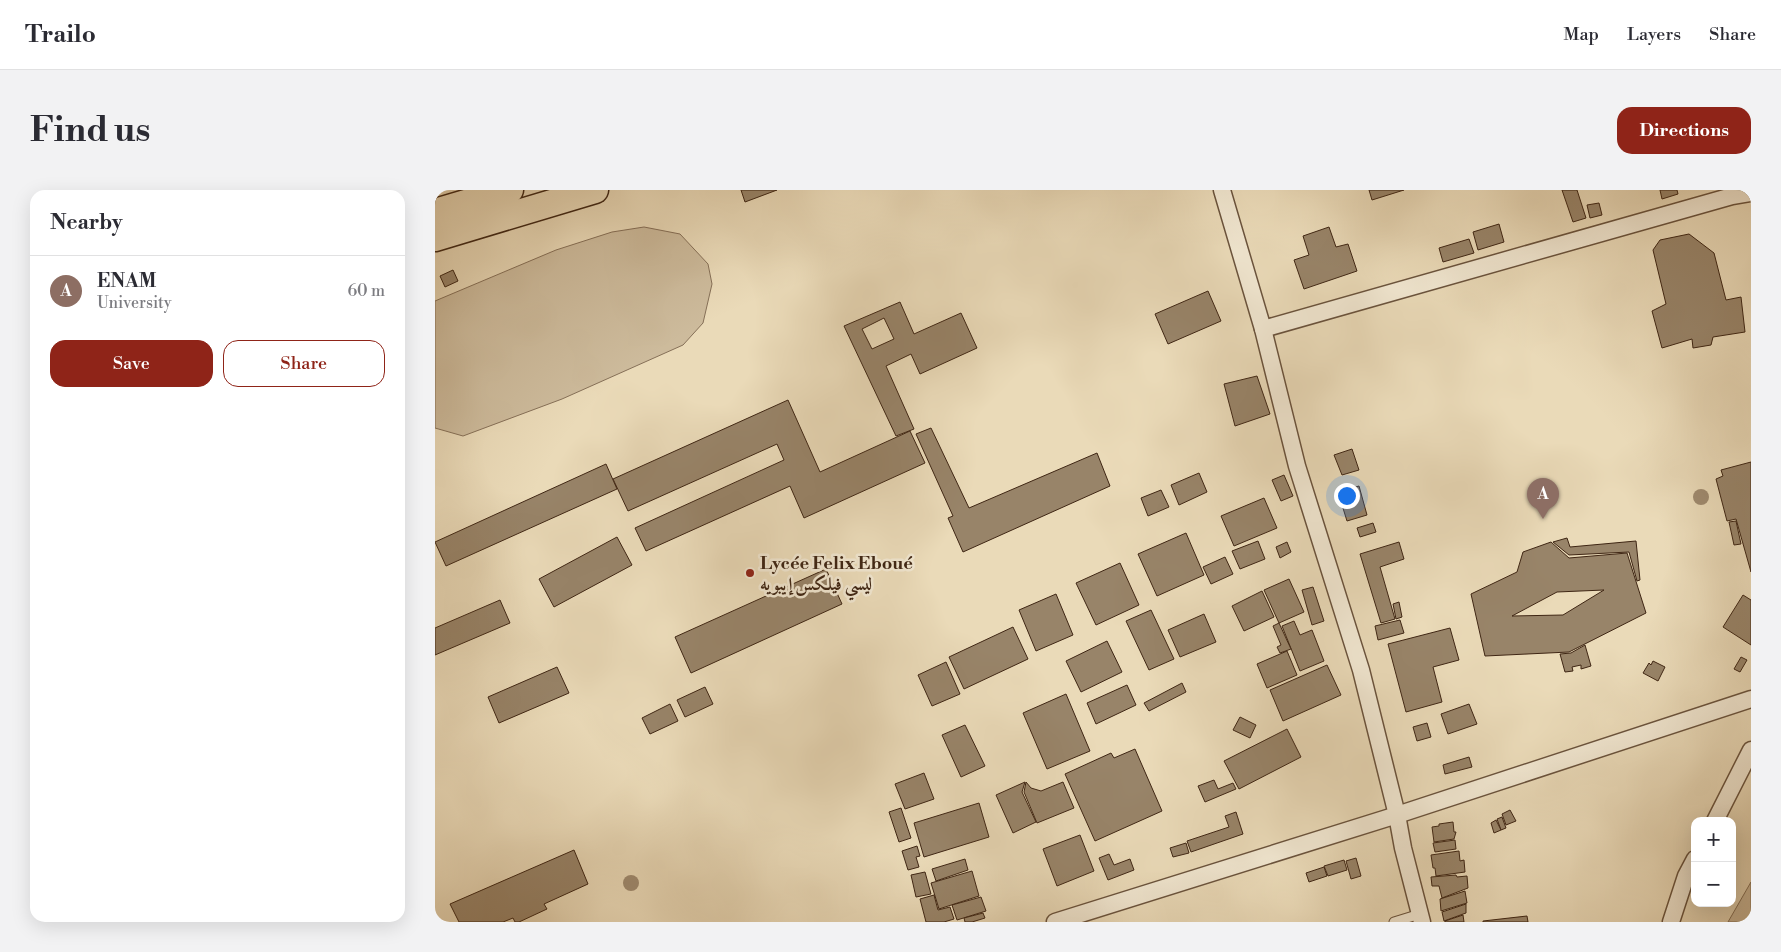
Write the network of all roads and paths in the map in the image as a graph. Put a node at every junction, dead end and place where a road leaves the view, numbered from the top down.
1 (510, 190) edge
2 (595, 190) edge
3 (1222, 190) edge
4 (1751, 192) edge
5 (435, 212) edge
6 (435, 238) edge
7 (1263, 329) junction
8 (1751, 699) edge
9 (1751, 750) edge
10 (1397, 816) junction
11 (1717, 817) edge
12 (1694, 862) edge
13 (1421, 918) edge
14 (1055, 922) edge
15 (1394, 922) edge
16 (1671, 922) edge

1 - 5 main road
2 - 6 main road
3 - 7 street
4 - 7 street
7 - 10 street
8 - 10 street
9 - 11 street
10 - 13 street
10 - 14 street
12 - 16 street
13 - 15 lane

